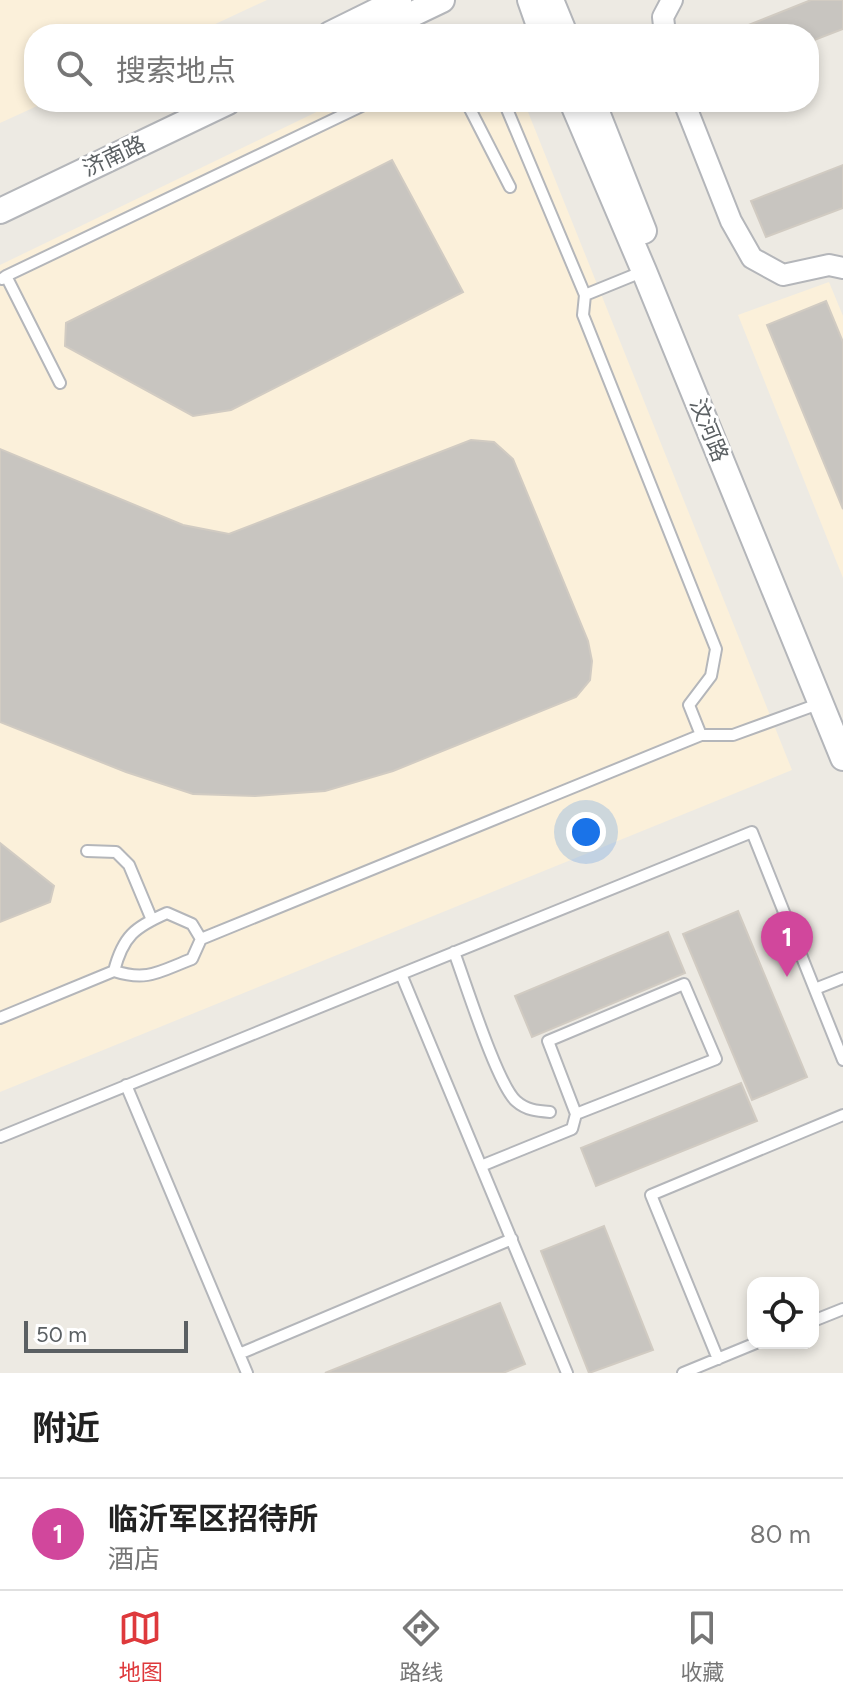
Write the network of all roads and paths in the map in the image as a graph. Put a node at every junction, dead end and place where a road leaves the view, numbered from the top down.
1 (399, 0) edge
2 (442, 0) edge
3 (530, 0) edge
4 (551, 0) edge
5 (672, 0) edge
6 (350, 24) edge
7 (392, 24) edge
8 (538, 24) edge
9 (561, 24) edge
10 (664, 24) edge
11 (173, 112) edge
12 (207, 112) edge
13 (349, 112) edge
14 (472, 112) edge
15 (508, 112) edge
16 (576, 112) edge
17 (597, 112) edge
18 (688, 112) edge
19 (510, 187) dead end
20 (0, 197) edge
21 (0, 211) edge
22 (843, 268) edge
23 (644, 271) junction
24 (3, 278) edge
25 (585, 295) junction
26 (60, 383) dead end
27 (821, 703) junction
28 (843, 727) edge
29 (701, 735) junction
30 (843, 758) edge
31 (87, 851) dead end
32 (152, 920) junction
33 (201, 939) junction
34 (454, 952) junction
35 (114, 971) junction
36 (401, 974) junction
37 (843, 978) edge
38 (815, 989) junction
39 (0, 1018) edge
40 (843, 1060) edge
41 (126, 1085) junction
42 (550, 1112) dead end
43 (576, 1114) junction
44 (843, 1115) edge
45 (0, 1137) edge
46 (481, 1166) junction
47 (512, 1239) junction
48 (843, 1309) edge
49 (819, 1319) edge
50 (747, 1347) edge
51 (239, 1354) junction
52 (718, 1359) junction
53 (247, 1373) edge
54 (567, 1373) edge
55 (683, 1373) edge

1 - 6 street
2 - 7 street
3 - 8 street
4 - 9 street
5 - 10 street
11 - 20 street, 济南路
12 - 21 street, 济南路
13 - 24 lane
14 - 19 lane
15 - 25 lane
16 - 23 street, 汶河路
17 - 28 street, 汶河路
18 - 22 street
23 - 25 lane
23 - 27 street, 汶河路
24 - 26 lane
25 - 29 lane
27 - 29 lane
27 - 30 street, 汶河路
29 - 33 lane
31 - 32 lane
32 - 33 lane
32 - 35 lane
33 - 35 lane
34 - 36 lane
34 - 38 lane
34 - 42 lane
35 - 39 lane
36 - 41 lane
36 - 46 lane
37 - 38 lane
38 - 40 lane
41 - 45 lane
41 - 51 lane
43 - 43 lane
43 - 46 lane
44 - 52 lane
46 - 47 lane
47 - 51 lane
47 - 54 lane
48 - 49 lane
50 - 52 lane
51 - 53 lane
52 - 55 lane

